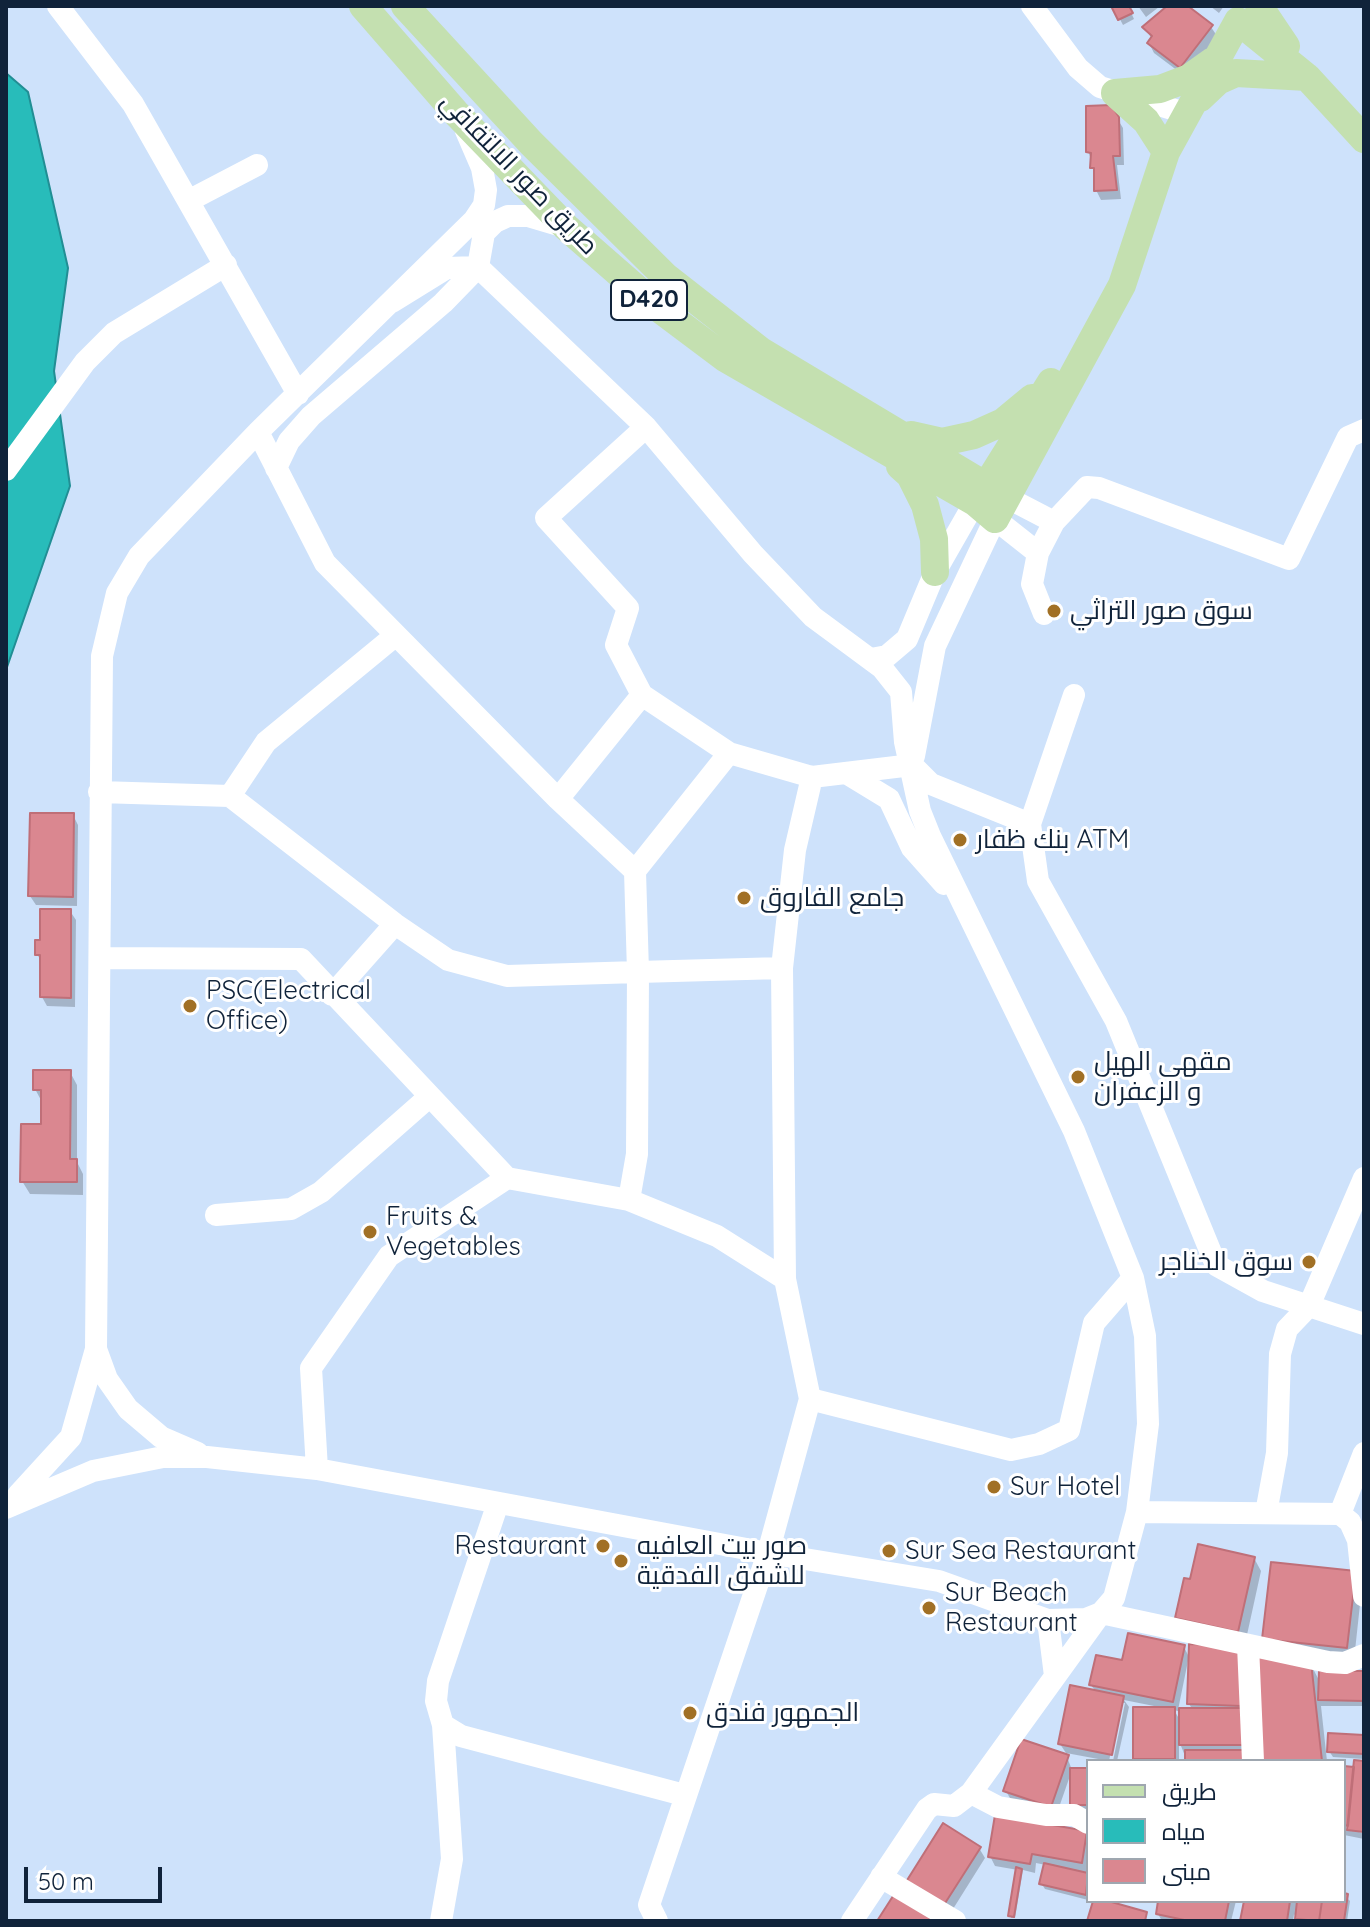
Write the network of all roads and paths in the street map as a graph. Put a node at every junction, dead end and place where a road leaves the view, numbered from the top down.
1 (58, 6) edge
2 (363, 6) edge
3 (405, 6) edge
4 (1032, 6) edge
5 (1237, 27) edge
6 (1307, 77) junction
7 (1115, 93) junction
8 (456, 113) junction
9 (1185, 113) junction
10 (1364, 139) edge
11 (1166, 152) junction
12 (257, 165) dead end
13 (190, 200) junction
14 (566, 227) junction
15 (226, 265) junction
16 (478, 267) junction
17 (392, 302) junction
18 (1110, 305) junction
19 (1053, 378) junction
20 (298, 394) junction
21 (646, 427) junction
22 (1364, 430) edge
23 (258, 432) junction
24 (887, 440) junction
25 (276, 468) junction
26 (6, 470) edge
27 (990, 501) junction
28 (1054, 522) junction
29 (1038, 553) junction
30 (935, 572) junction
31 (1044, 614) dead end
32 (396, 635) junction
33 (871, 659) junction
34 (642, 695) junction
35 (1074, 695) dead end
36 (729, 753) junction
37 (912, 765) junction
38 (848, 774) junction
39 (812, 777) junction
40 (99, 792) junction
41 (230, 796) junction
42 (558, 799) junction
43 (1030, 824) junction
44 (635, 871) junction
45 (963, 906) junction
46 (395, 924) junction
47 (100, 958) junction
48 (782, 968) junction
49 (638, 972) junction
50 (332, 995) junction
51 (429, 1097) junction
52 (507, 1178) junction
53 (1364, 1178) edge
54 (629, 1200) junction
55 (216, 1215) dead end
56 (1133, 1278) junction
57 (785, 1279) junction
58 (1309, 1306) junction
59 (1364, 1324) edge
60 (96, 1349) junction
61 (810, 1399) junction
62 (1364, 1453) edge
63 (207, 1457) junction
64 (317, 1469) junction
65 (498, 1503) junction
66 (6, 1507) edge
67 (1137, 1512) junction
68 (1266, 1513) junction
69 (1340, 1514) junction
70 (768, 1553) junction
71 (1364, 1596) edge
72 (1101, 1613) junction
73 (1048, 1620) junction
74 (1248, 1645) junction
75 (1364, 1655) edge
76 (1055, 1676) junction
77 (443, 1725) junction
78 (1253, 1759) edge
79 (971, 1793) junction
80 (684, 1795) junction
81 (1086, 1822) edge
82 (881, 1877) junction
83 (441, 1921) edge
84 (657, 1921) edge
85 (852, 1921) edge
86 (955, 1921) edge

1 - 13 street
2 - 8 main road, طريق صور الالتفافي / D420
3 - 24 main road, طريق صور الالتفافي / D420
4 - 7 street
5 - 6 main road
5 - 6 main road
5 - 7 main road
5 - 9 main road
6 - 9 main road
6 - 10 main road
7 - 9 street
7 - 11 main road
8 - 14 main road, طريق صور الالتفافي / D420
8 - 17 street
9 - 11 main road
11 - 18 main road
12 - 13 street
13 - 15 street
14 - 16 street
14 - 24 main road, طريق صور الالتفافي / D420
15 - 20 street
15 - 26 street
16 - 17 street
16 - 21 street
16 - 25 street
17 - 20 street
18 - 19 main road
18 - 27 main road
19 - 24 main road
19 - 27 main road
20 - 23 street
21 - 33 street
21 - 34 street
22 - 28 street
23 - 25 street
23 - 40 street
24 - 27 main road, طريق صور الالتفافي / D420
24 - 30 main road
25 - 32 street
27 - 28 street
27 - 29 street
27 - 30 street
27 - 37 street
28 - 29 street
29 - 31 street
30 - 33 street
32 - 41 street
32 - 42 street
33 - 37 street
34 - 36 street
34 - 42 street
35 - 43 street
36 - 39 street
36 - 44 street
37 - 38 street
37 - 43 street
37 - 45 street
38 - 39 street
38 - 45 street
39 - 48 street
40 - 41 street
40 - 47 street
41 - 46 street
42 - 44 street
43 - 58 street
44 - 49 street
45 - 56 street
46 - 49 street
46 - 50 street
47 - 50 street
47 - 60 street
48 - 49 street
48 - 57 street
49 - 54 street
50 - 51 street
51 - 52 street
51 - 55 street
52 - 54 street
52 - 64 street
53 - 58 street
54 - 57 street
56 - 61 street
56 - 67 street
57 - 61 street
58 - 59 street
58 - 68 street
60 - 63 street
60 - 66 street
61 - 70 street
62 - 69 street
63 - 64 street
63 - 66 street
64 - 65 street
65 - 70 street
65 - 77 street
67 - 68 street
67 - 72 street
68 - 69 street
69 - 71 street
70 - 73 street
70 - 80 street
72 - 73 street
72 - 74 street
72 - 76 street
73 - 76 street
74 - 75 street
74 - 78 street
76 - 79 street
77 - 80 street
77 - 83 street
79 - 81 street
79 - 82 street
80 - 84 street
82 - 85 street
82 - 86 street

